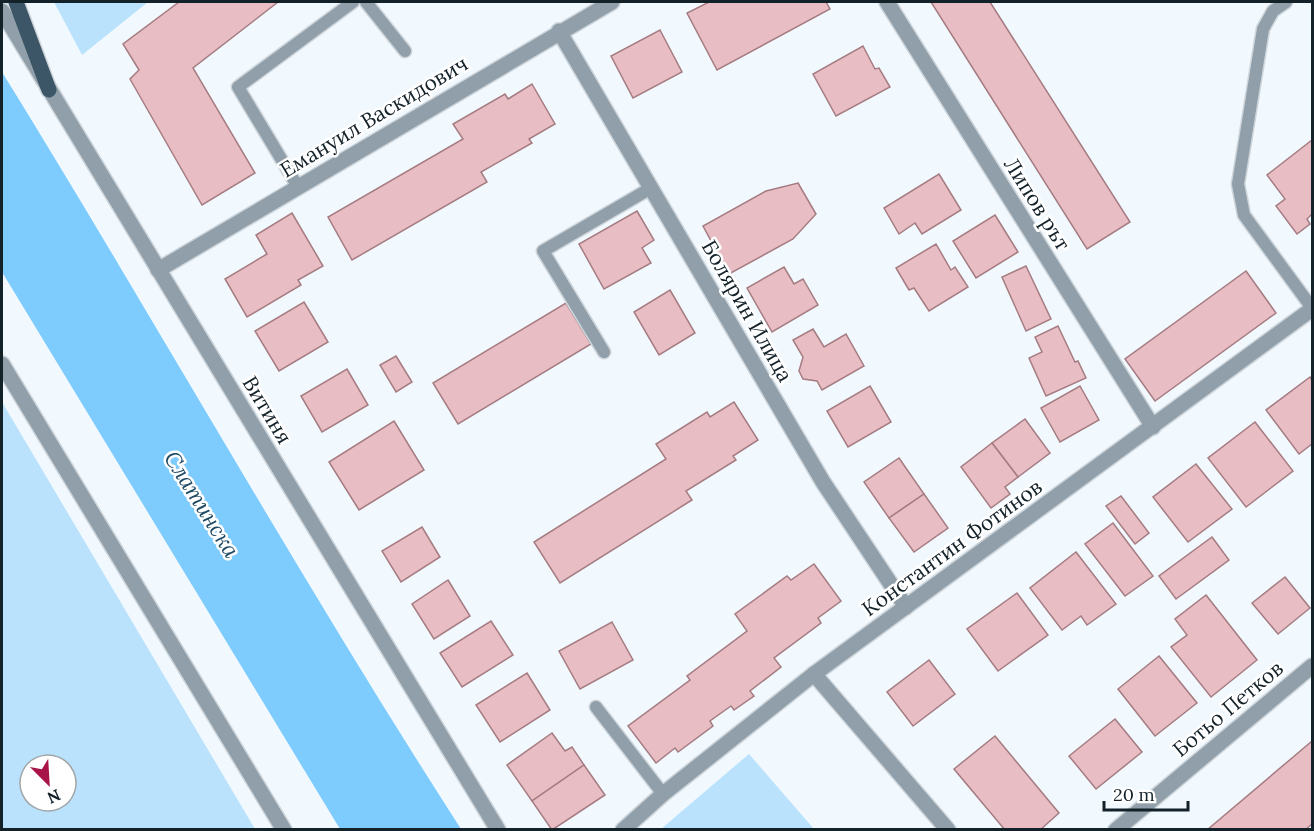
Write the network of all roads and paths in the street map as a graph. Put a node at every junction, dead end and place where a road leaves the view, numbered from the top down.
1 (16, 2) edge
2 (353, 2) edge
3 (366, 2) edge
4 (612, 2) edge
5 (887, 2) edge
6 (1286, 2) edge
7 (2, 11) edge
8 (559, 31) junction
9 (405, 51) dead end
10 (49, 90) junction
11 (298, 187) junction
12 (651, 188) junction
13 (158, 270) junction
14 (1312, 308) edge
15 (604, 352) dead end
16 (2, 363) edge
17 (1153, 427) junction
18 (906, 607) junction
19 (1312, 666) edge
20 (814, 674) junction
21 (596, 707) dead end
22 (663, 794) junction
23 (284, 830) edge
24 (498, 830) edge
25 (623, 830) edge
26 (948, 830) edge
27 (1116, 830) edge

1 - 10 main road
2 - 11 lane
3 - 9 lane
4 - 8 street, Емануил Васкидович
5 - 17 street, Липов рът
6 - 14 lane
7 - 10 street, Витиня
8 - 11 street, Емануил Васкидович
8 - 12 street, Болярин Илица
10 - 13 street, Витиня
11 - 13 street, Емануил Васкидович
12 - 15 lane
12 - 18 street, Болярин Илица
13 - 24 street, Витиня
14 - 17 street, Константин Фотинов
16 - 23 street
17 - 18 street, Константин Фотинов
18 - 20 street, Константин Фотинов
19 - 27 street, Ботьо Петков
20 - 22 street, Константин Фотинов
20 - 26 street
21 - 22 lane
22 - 25 street, Константин Фотинов

